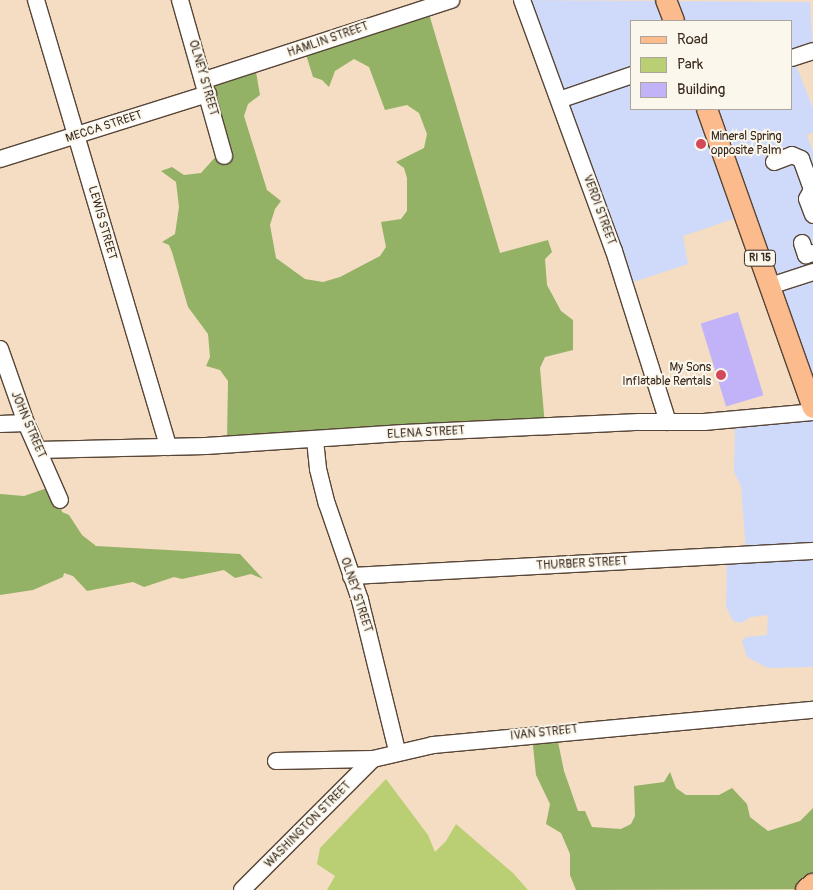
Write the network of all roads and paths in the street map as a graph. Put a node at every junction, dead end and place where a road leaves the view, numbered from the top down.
1 (36, 0) edge
2 (180, 0) edge
3 (451, 0) edge
4 (522, 0) edge
5 (666, 0) edge
6 (674, 20) edge
7 (813, 51) edge
8 (793, 58) edge
9 (630, 76) edge
10 (206, 87) junction
11 (559, 100) junction
12 (707, 110) edge
13 (76, 136) junction
14 (224, 156) dead end
15 (0, 159) edge
16 (774, 162) dead end
17 (813, 215) edge
18 (813, 272) edge
19 (770, 286) junction
20 (0, 348) edge
21 (813, 408) edge
22 (813, 412) edge
23 (668, 422) junction
24 (26, 423) junction
25 (0, 424) edge
26 (315, 440) junction
27 (168, 447) junction
28 (38, 450) junction
29 (60, 500) dead end
30 (813, 551) edge
31 (351, 576) junction
32 (813, 710) edge
33 (397, 752) junction
34 (373, 759) junction
35 (276, 761) dead end
36 (813, 885) edge
37 (242, 890) edge
38 (807, 890) edge

1 - 13 street, LEWIS STREET
2 - 10 street, OLNEY STREET
3 - 10 street, HAMLIN STREET
4 - 11 street, VERDI STREET
5 - 6 main road
7 - 8 street
9 - 11 street
10 - 13 street, MECCA STREET
10 - 14 street, OLNEY STREET
11 - 23 street, VERDI STREET
12 - 19 main road, RI 15
13 - 15 street, MECCA STREET
13 - 27 street, LEWIS STREET
16 - 17 street
18 - 19 street
19 - 21 main road, RI 15
20 - 24 street, JOHN STREET
22 - 23 street, ELENA STREET
23 - 26 street, ELENA STREET
24 - 25 street
24 - 28 street, JOHN STREET
26 - 27 street, ELENA STREET
26 - 31 street, OLNEY STREET
27 - 28 street, ELENA STREET
28 - 29 street, JOHN STREET
30 - 31 street, THURBER STREET
31 - 33 street, OLNEY STREET
32 - 33 street, IVAN STREET
33 - 34 street, IVAN STREET
34 - 35 street, IVAN STREET
34 - 37 street, WASHINGTON STREET
36 - 38 highway

